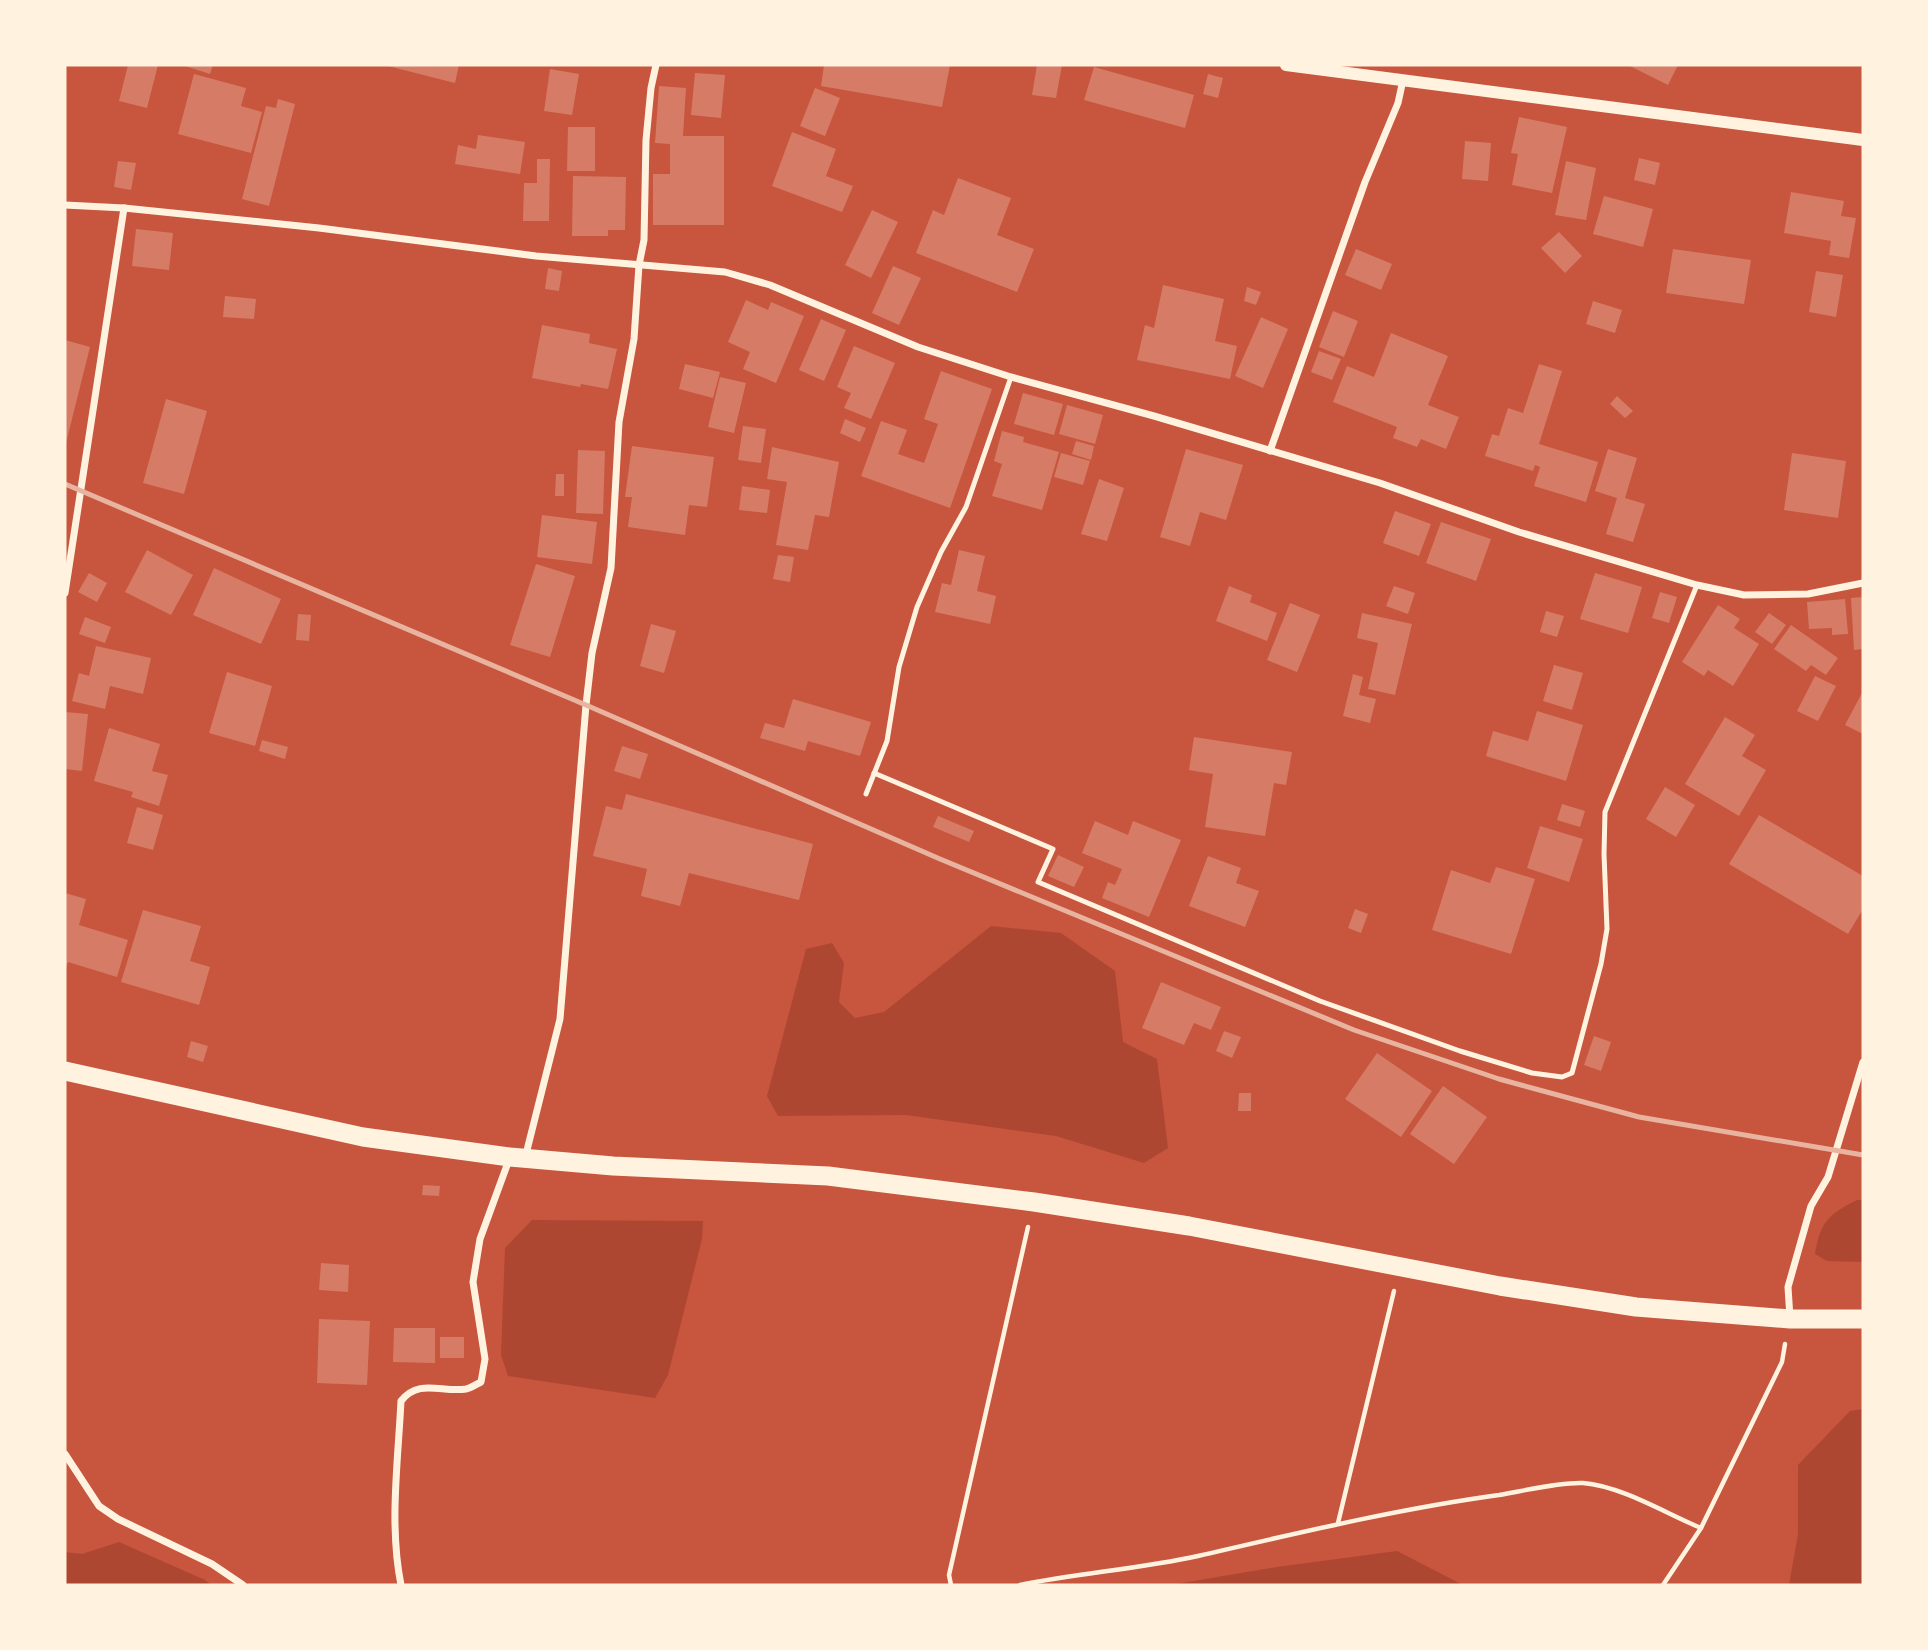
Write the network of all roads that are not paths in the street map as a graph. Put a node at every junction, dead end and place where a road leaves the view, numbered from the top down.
1 (656, 65) edge
2 (1286, 65) edge
3 (1404, 80) junction
4 (1863, 140) edge
5 (65, 205) edge
6 (124, 208) junction
7 (639, 265) junction
8 (1011, 377) junction
9 (1270, 451) junction
10 (1863, 583) edge
11 (1697, 585) junction
12 (65, 593) edge
13 (874, 773) junction
14 (866, 794) dead end
15 (1863, 1062) edge
16 (65, 1070) edge
17 (518, 1158) junction
18 (1863, 1318) edge
19 (1790, 1319) junction
20 (65, 1454) edge
21 (243, 1585) edge
22 (401, 1585) edge

1 - 7 street
2 - 3 street
3 - 4 street
3 - 9 street
5 - 6 street
6 - 7 street
6 - 12 street
7 - 8 street
7 - 17 street
8 - 9 street
8 - 13 lane
9 - 11 street
10 - 11 street
11 - 13 lane
13 - 14 lane
15 - 19 street
16 - 17 highway
17 - 19 highway
17 - 22 street
18 - 19 highway
20 - 21 street

